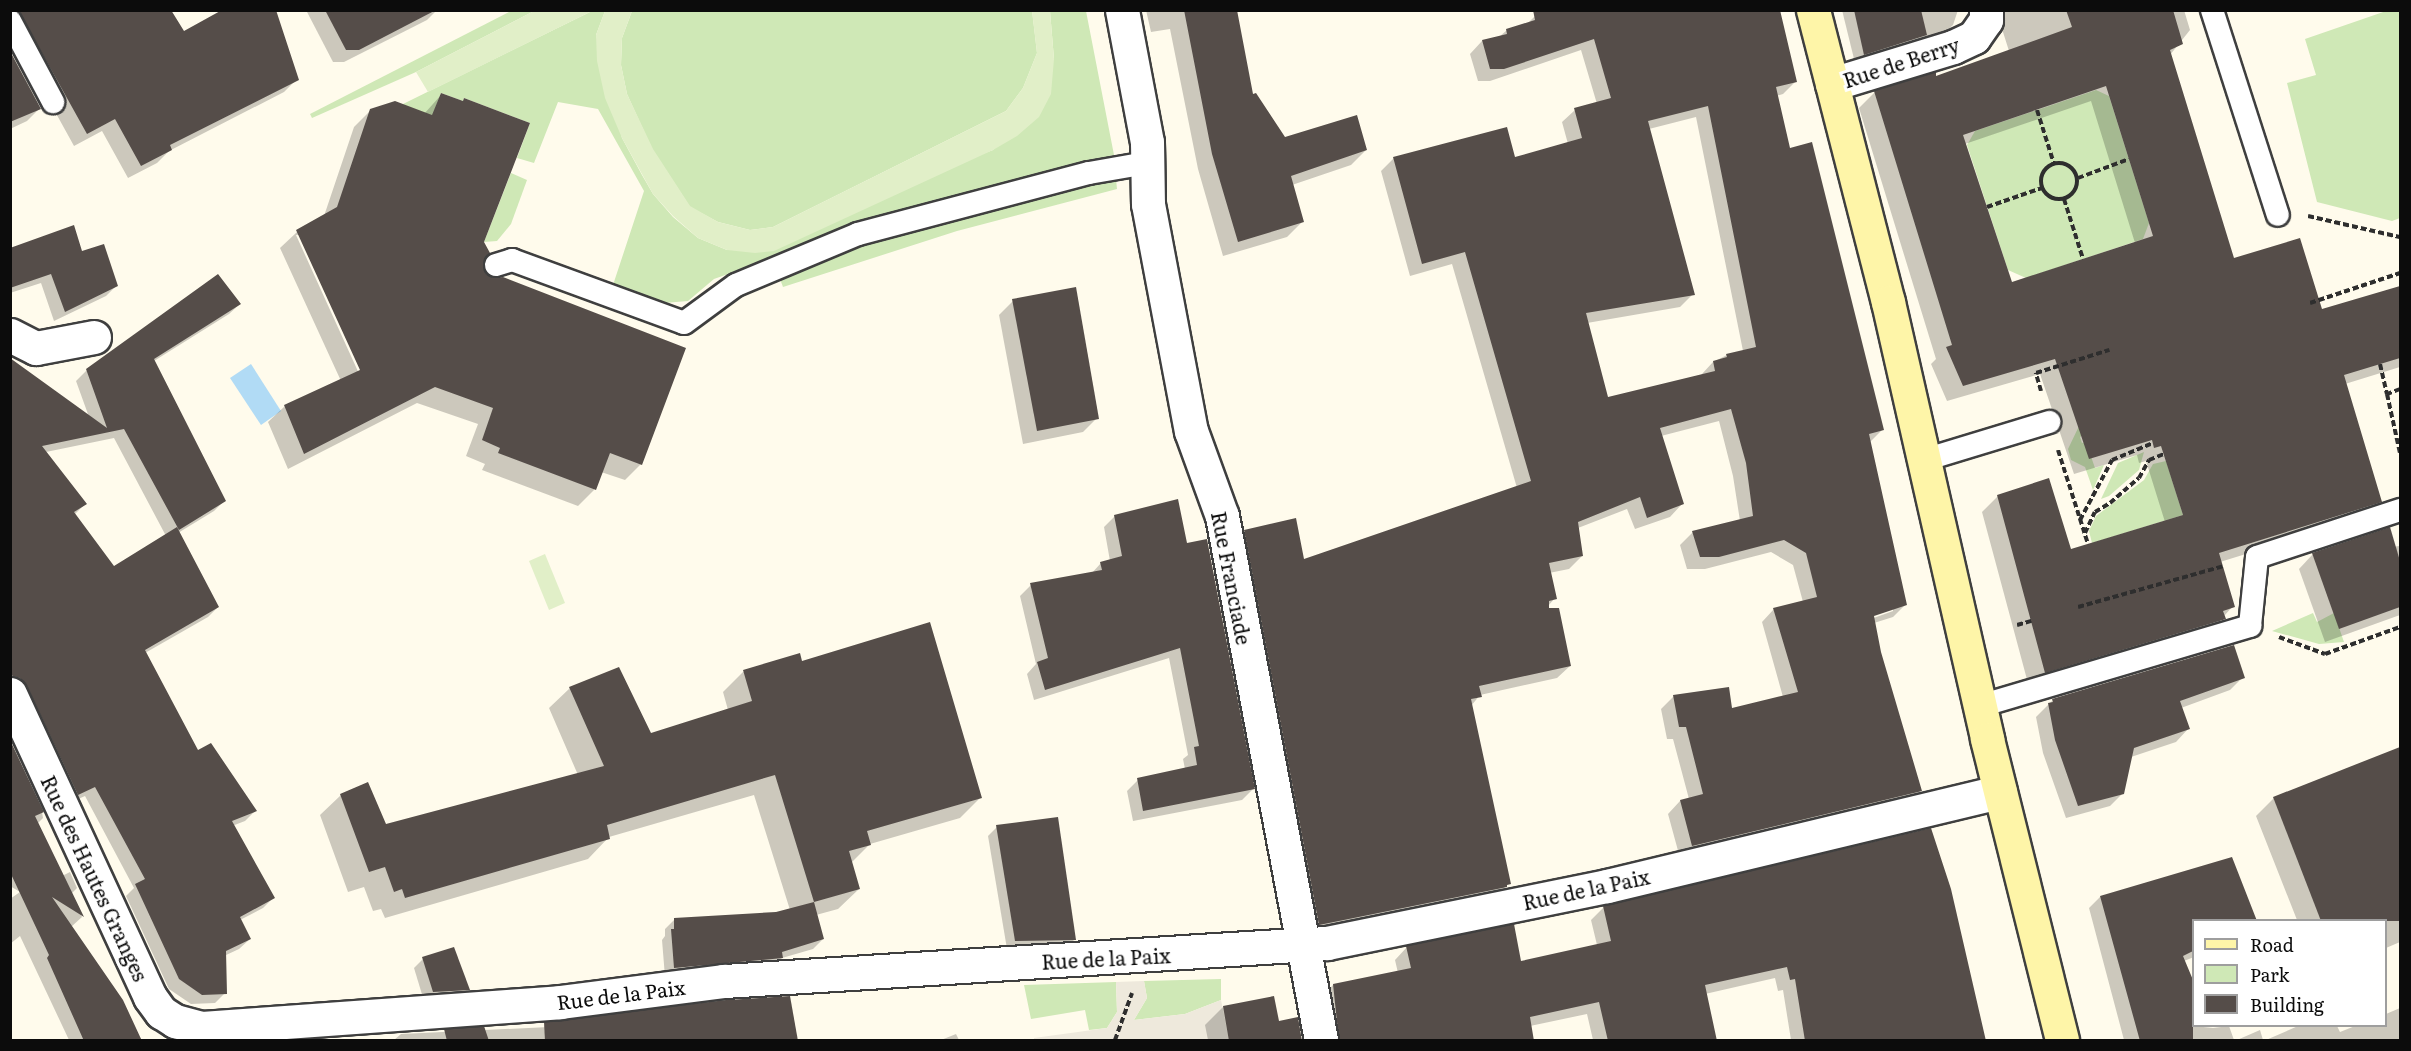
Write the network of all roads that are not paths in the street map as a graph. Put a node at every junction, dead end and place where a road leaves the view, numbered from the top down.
1 (1122, 10) edge
2 (1814, 10) edge
3 (1986, 10) edge
4 (2212, 10) edge
5 (10, 21) edge
6 (1832, 84) junction
7 (53, 102) dead end
8 (1147, 163) junction
9 (2278, 214) road end
10 (496, 265) dead end
11 (10, 335) edge
12 (94, 337) dead end
13 (2049, 422) dead end
14 (1924, 460) junction
15 (2400, 510) edge
16 (10, 694) edge
17 (1980, 706) junction
18 (2000, 792) junction
19 (1303, 945) junction
20 (197, 1034) edge
21 (1321, 1041) edge
22 (2062, 1041) edge

1 - 8 street, Rue Franciade
2 - 6 main road
3 - 6 street, Rue de Berry
4 - 9 lane
5 - 7 lane
6 - 14 main road
8 - 10 lane
8 - 19 street, Rue Franciade
11 - 12 street
13 - 14 lane
14 - 17 main road
15 - 17 lane
16 - 20 street, Rue des Hautes Granges
17 - 18 main road
18 - 19 street, Rue de la Paix
18 - 22 main road
19 - 20 street, Rue de la Paix
19 - 21 street, Rue Franciade

